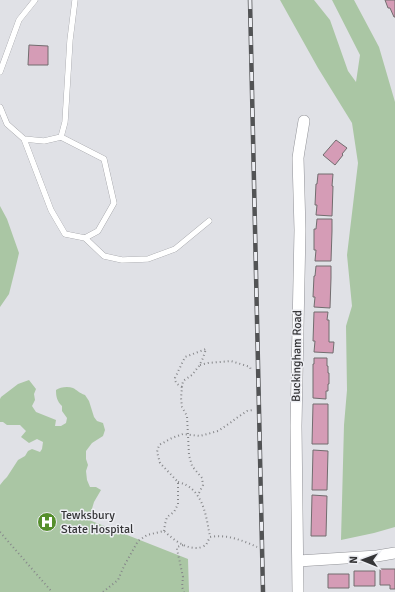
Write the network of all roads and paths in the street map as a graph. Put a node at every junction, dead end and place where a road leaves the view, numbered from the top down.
1 (35, 0) edge
2 (75, 0) edge
3 (0, 72) edge
4 (0, 107) edge
5 (304, 121) dead end
6 (61, 137) junction
7 (24, 139) junction
8 (209, 221) dead end
9 (85, 238) junction
10 (199, 366) junction
11 (251, 370) dead end
12 (182, 387) junction
13 (253, 410) dead end
14 (187, 434) junction
15 (178, 482) junction
16 (198, 496) junction
17 (164, 530) junction
18 (0, 532) edge
19 (210, 537) junction
20 (183, 545) junction
21 (257, 547) dead end
22 (395, 553) edge
23 (298, 561) junction
24 (52, 592) edge
25 (105, 592) edge
26 (184, 592) edge
27 (298, 592) edge

1 - 3 lane
2 - 6 lane
4 - 7 lane
5 - 23 street, Buckingham Road
6 - 7 lane
6 - 9 lane
7 - 9 lane
8 - 9 lane
10 - 11 path
10 - 12 path
10 - 12 path
12 - 14 path
13 - 14 path
14 - 15 path
14 - 16 path
15 - 16 path
15 - 17 path
16 - 19 path
17 - 20 path
17 - 25 path
18 - 24 path
19 - 20 path
19 - 21 path
20 - 26 path
22 - 23 street
23 - 27 street, Buckingham Road

